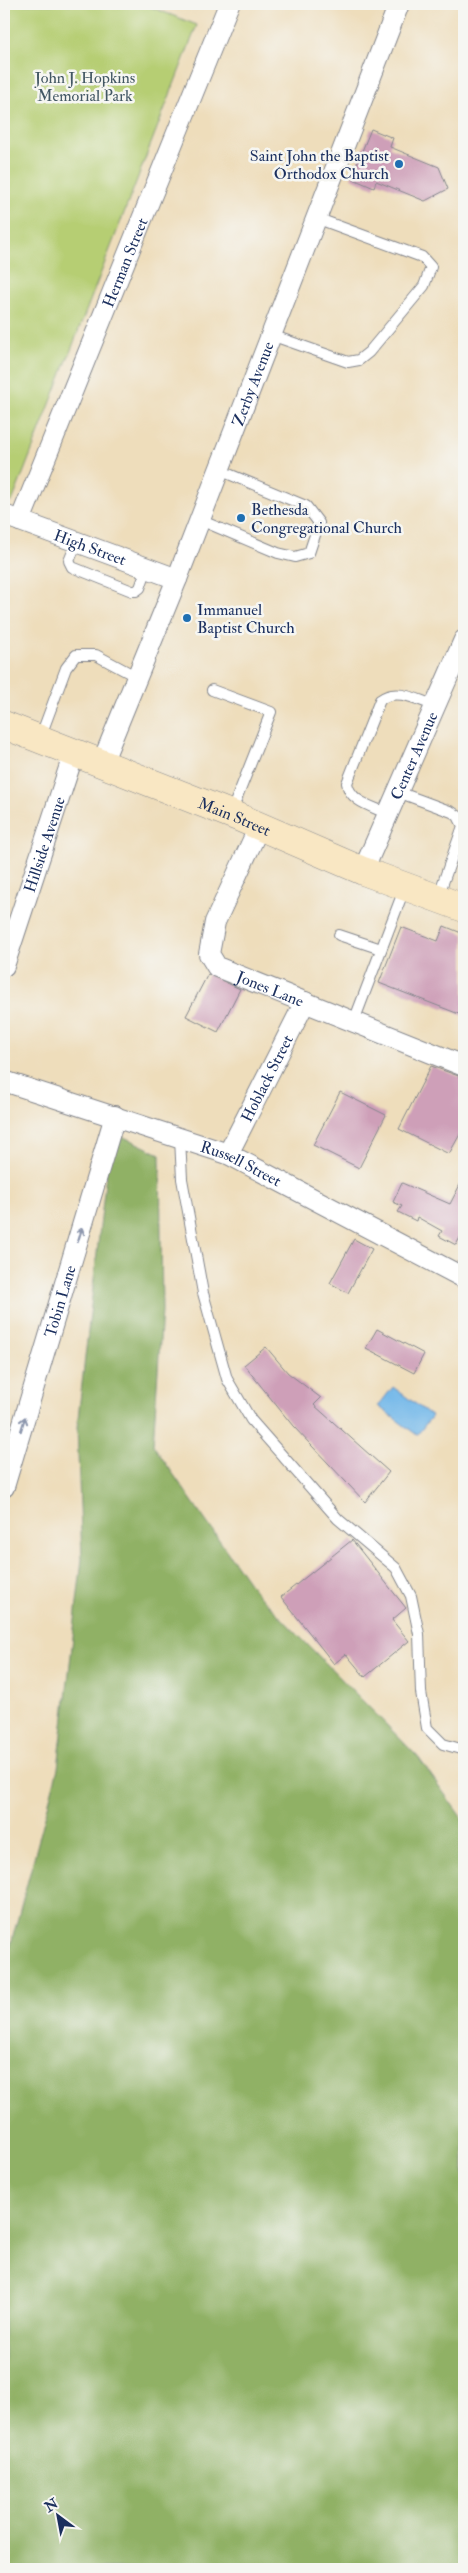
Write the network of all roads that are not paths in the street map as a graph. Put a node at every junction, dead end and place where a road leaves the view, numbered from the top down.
1 (229, 4) edge
2 (399, 4) edge
3 (316, 218) junction
4 (271, 335) junction
5 (219, 470) junction
6 (12, 518) edge
7 (200, 520) junction
8 (77, 542) junction
9 (147, 568) junction
10 (177, 579) junction
11 (464, 640) edge
12 (137, 677) junction
13 (212, 690) dead end
14 (436, 706) junction
15 (4, 725) edge
16 (39, 739) junction
17 (74, 753) junction
18 (102, 763) junction
19 (398, 792) junction
20 (231, 814) junction
21 (388, 814) junction
22 (259, 827) junction
23 (363, 871) junction
24 (406, 886) junction
25 (438, 898) junction
26 (464, 908) edge
27 (339, 935) dead end
28 (382, 949) junction
29 (4, 966) edge
30 (305, 1002) junction
31 (354, 1021) junction
32 (464, 1066) edge
33 (4, 1081) edge
34 (115, 1116) junction
35 (180, 1138) junction
36 (228, 1154) junction
37 (464, 1278) edge
38 (4, 1487) edge
39 (464, 1750) edge

1 - 6 street, Herman Street
2 - 3 street, Zerby Avenue
3 - 4 street, Zerby Avenue
3 - 4 lane
4 - 5 street, Zerby Avenue
5 - 7 street, Zerby Avenue
5 - 7 lane
6 - 8 street, High Street
7 - 10 street, Zerby Avenue
8 - 9 street, High Street
8 - 9 lane
9 - 10 street, High Street
10 - 12 street, Zerby Avenue
11 - 14 street, Center Avenue
12 - 16 lane
12 - 18 street, Zerby Avenue
13 - 20 lane
14 - 19 street, Center Avenue
14 - 21 lane
15 - 16 street, Main Street
16 - 17 street, Main Street
17 - 18 street, Main Street
17 - 29 street, Hillside Avenue
18 - 20 street, Main Street
19 - 21 street, Center Avenue
19 - 25 lane
20 - 22 street, Main Street
21 - 23 street, Center Avenue
22 - 23 street, Main Street
22 - 30 street, Jones Lane
23 - 24 street, Main Street
24 - 25 street, Main Street
24 - 28 lane
25 - 26 street, Main Street
27 - 28 lane
28 - 31 lane
30 - 31 street, Jones Lane
30 - 36 street, Hoblack Street
31 - 32 street, Jones Lane
33 - 34 street, Russell Street
34 - 35 street, Russell Street
38 -> 34 street, Tobin Lane
35 - 36 street, Russell Street
35 - 39 lane
36 - 37 street, Russell Street

